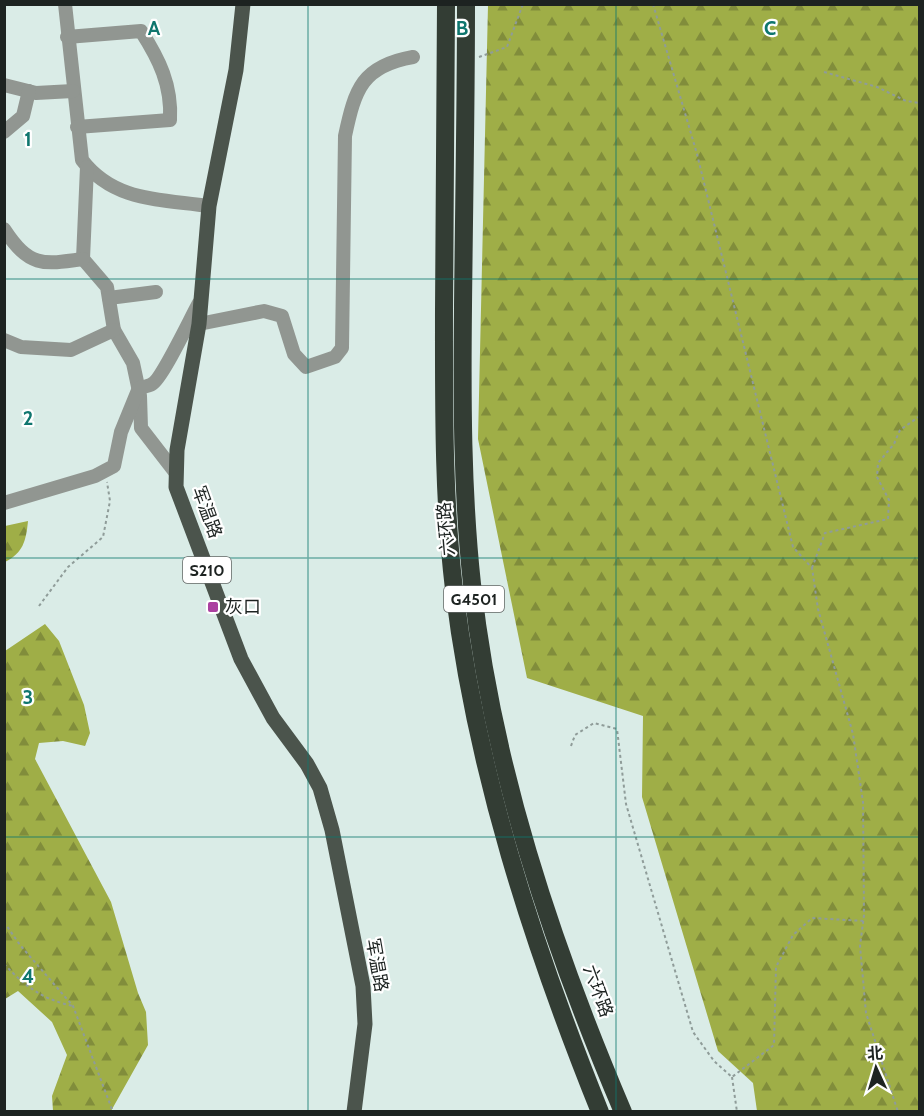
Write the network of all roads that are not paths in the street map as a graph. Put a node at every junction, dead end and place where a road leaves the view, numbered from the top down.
1 (65, 4) edge
2 (243, 4) edge
3 (446, 4) edge
4 (466, 4) edge
5 (67, 37) junction
6 (413, 57) dead end
7 (4, 85) edge
8 (29, 91) junction
9 (73, 91) junction
10 (77, 127) junction
11 (4, 132) edge
12 (87, 167) junction
13 (209, 206) junction
14 (4, 229) edge
15 (83, 259) junction
16 (156, 292) dead end
17 (109, 298) junction
18 (199, 303) junction
19 (199, 324) junction
20 (114, 330) junction
21 (4, 340) edge
22 (139, 388) junction
23 (175, 472) junction
24 (4, 503) edge
25 (354, 1112) edge
26 (600, 1112) edge
27 (622, 1112) edge

1 - 5 street
2 - 13 main road, 军温路 / S210
3 - 26 highway, 六环路 / G4501
4 - 27 highway, 六环路 / G4501
5 - 9 street
5 - 10 street
6 - 19 street
7 - 8 street
8 - 9 street
8 - 11 street
9 - 10 street
10 - 12 street
12 - 13 street
12 - 15 street
13 - 18 main road, 军温路 / S210
14 - 15 street
15 - 17 street
16 - 17 street
17 - 20 street
18 - 19 main road, 军温路 / S210
18 - 22 street
19 - 23 main road, 军温路 / S210
20 - 21 street
20 - 22 street
22 - 23 street
22 - 24 street
23 - 25 main road, 军温路 / S210

